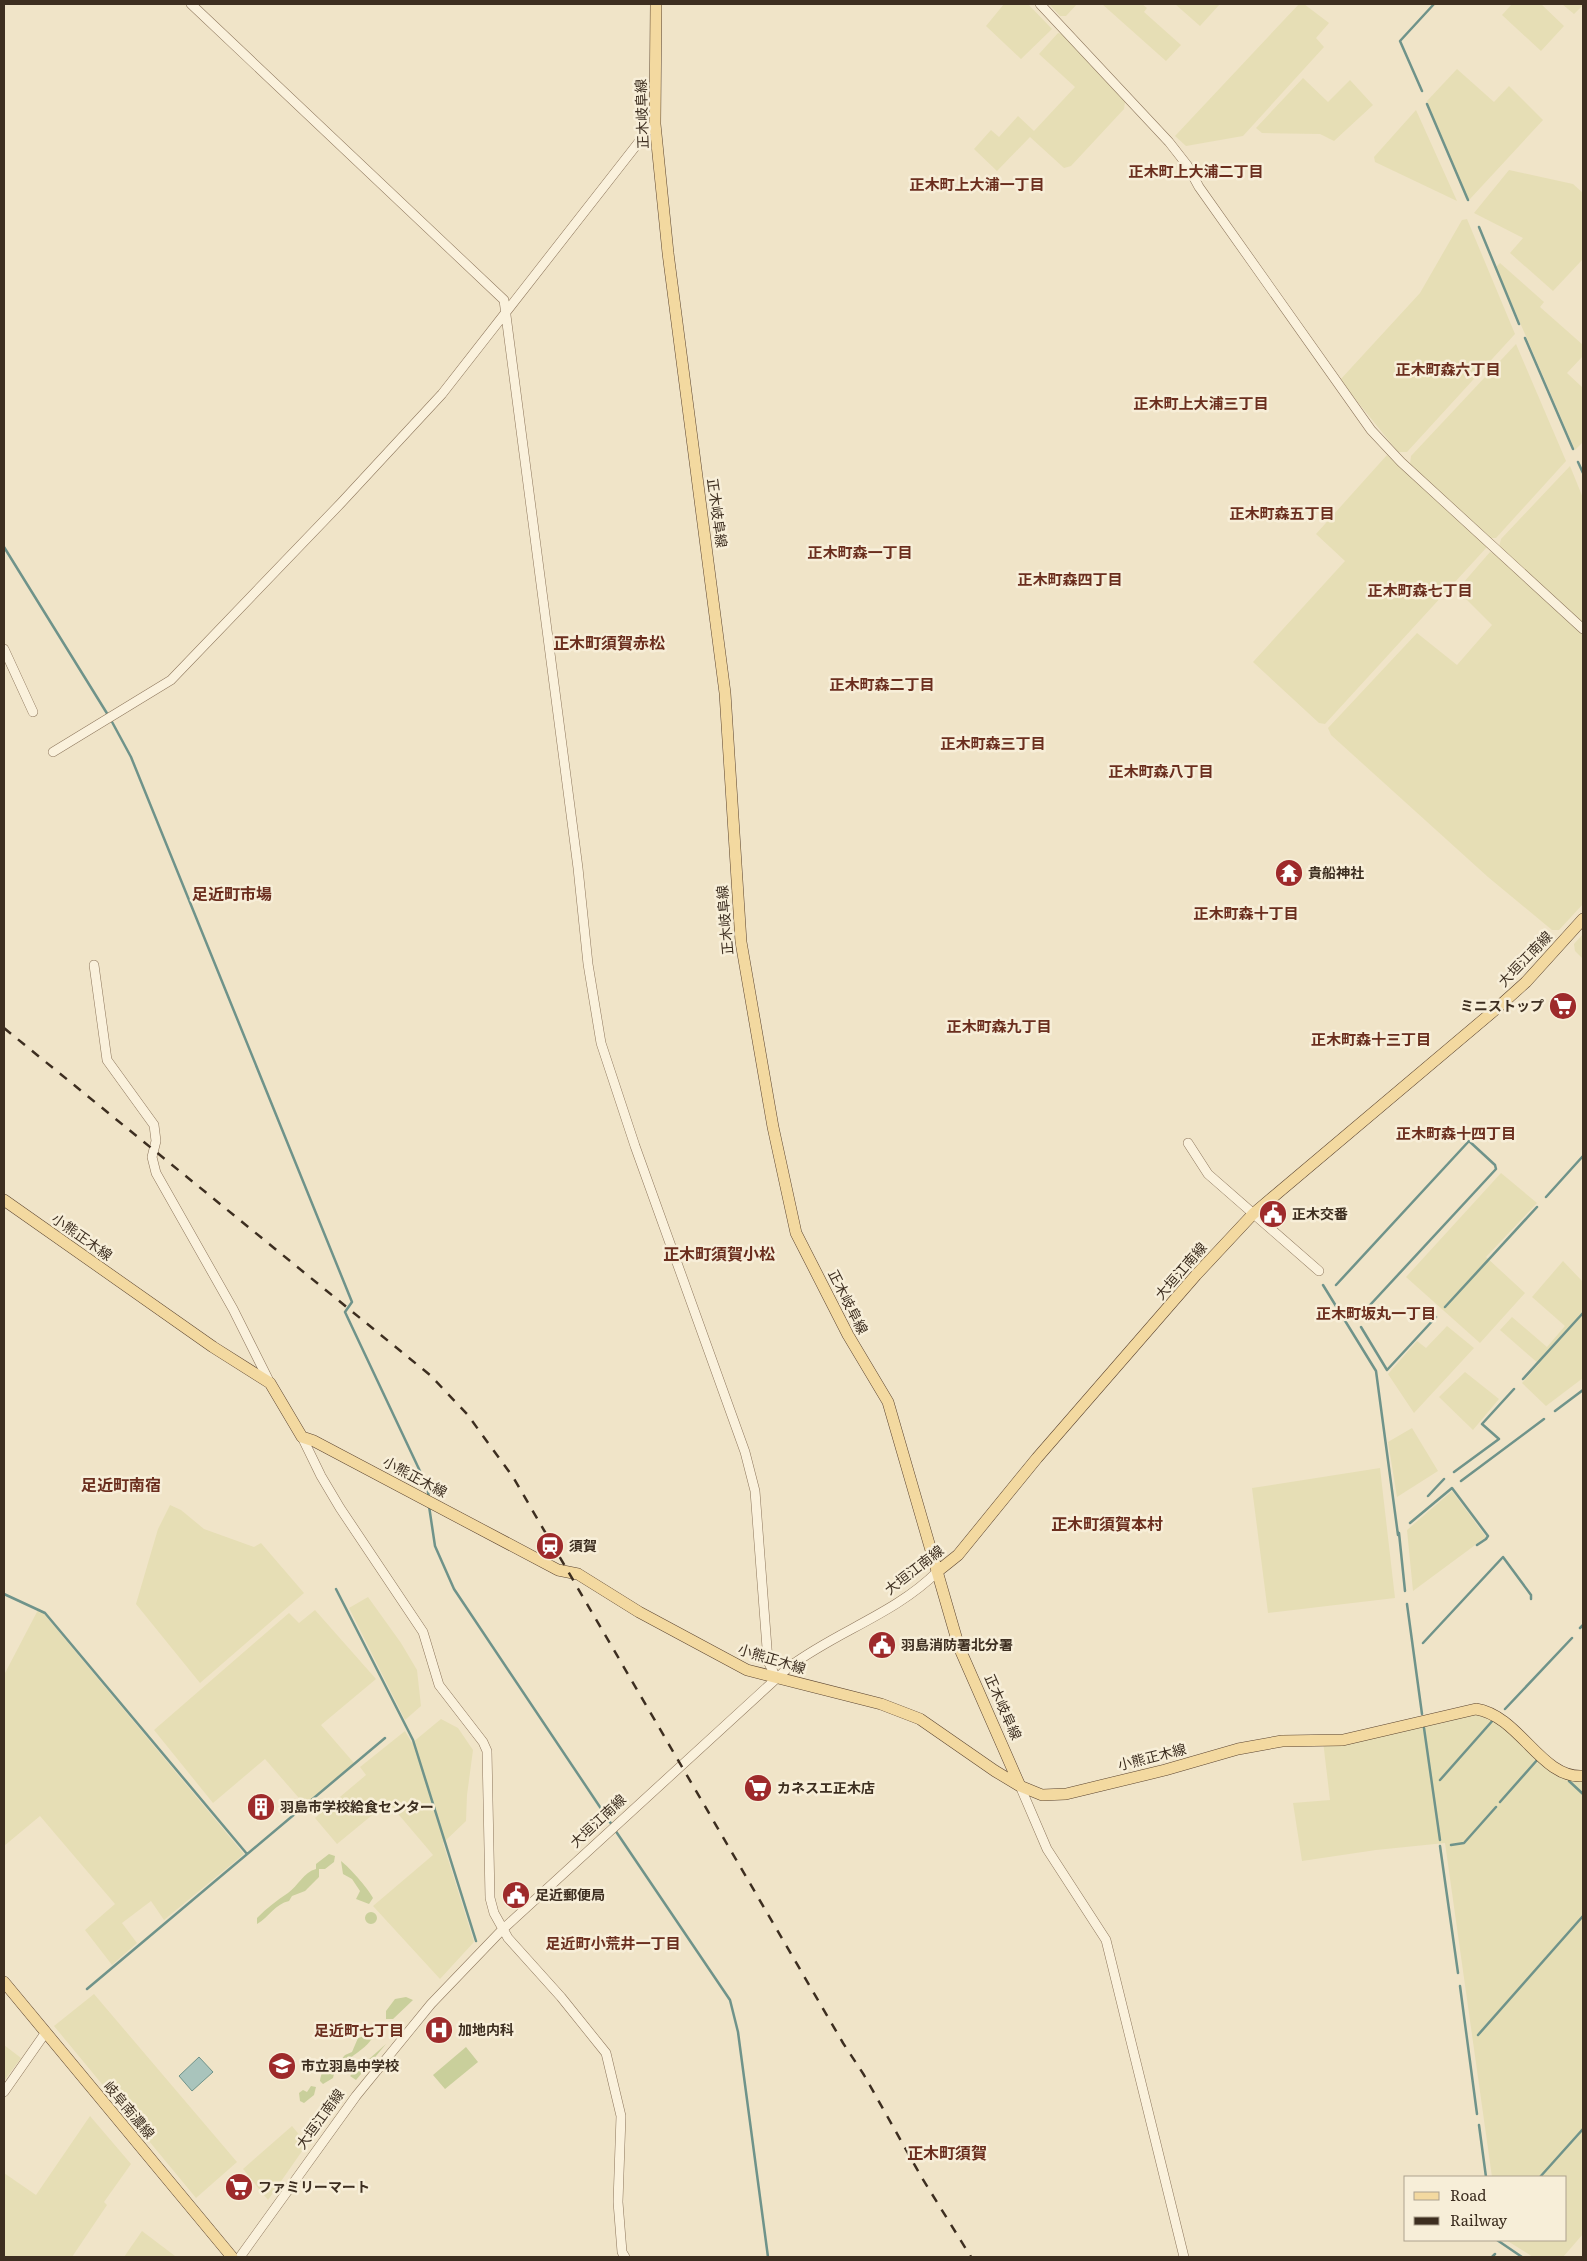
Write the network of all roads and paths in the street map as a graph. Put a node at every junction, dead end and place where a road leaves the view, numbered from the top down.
1 (191, 4) edge
2 (656, 4) edge
3 (1040, 4) edge
4 (656, 124) junction
5 (507, 310) junction
6 (1583, 629) edge
7 (4, 649) edge
8 (33, 712) dead end
9 (53, 752) dead end
10 (1583, 919) edge
11 (94, 965) dead end
12 (1188, 1143) dead end
13 (4, 1200) edge
14 (1253, 1214) junction
15 (1319, 1272) dead end
16 (270, 1383) junction
17 (302, 1437) junction
18 (938, 1572) junction
19 (776, 1678) junction
20 (1583, 1776) edge
21 (1020, 1786) junction
22 (502, 1930) junction
23 (4, 1982) edge
24 (46, 2032) junction
25 (4, 2092) edge
26 (232, 2257) edge
27 (240, 2257) edge
28 (624, 2257) edge
29 (1184, 2257) edge

1 - 5 street
2 - 4 main road, 正木岐阜線
3 - 6 street
4 - 5 street
4 - 18 main road, 正木岐阜線
5 - 9 street
5 - 19 street
7 - 8 street
10 - 14 main road, 大垣江南線
11 - 16 street
12 - 14 street
13 - 16 main road, 小熊正木線
14 - 15 street
14 - 18 main road, 大垣江南線
16 - 17 main road, 小熊正木線
17 - 19 main road, 小熊正木線
17 - 22 street
18 - 19 street, 大垣江南線
18 - 21 main road, 正木岐阜線
19 - 21 main road, 小熊正木線
19 - 22 street, 大垣江南線
20 - 21 main road, 小熊正木線
21 - 29 street
22 - 27 street, 大垣江南線
22 - 28 street
23 - 24 main road, 岐阜南濃線
24 - 25 street
24 - 26 main road, 岐阜南濃線

